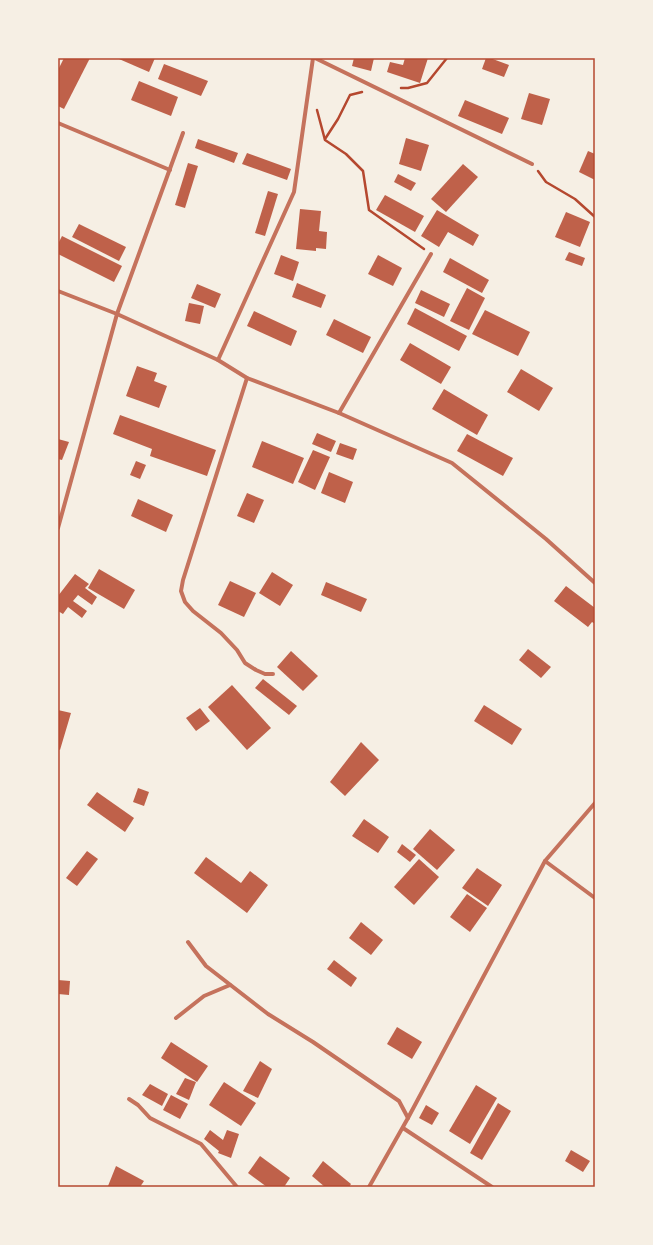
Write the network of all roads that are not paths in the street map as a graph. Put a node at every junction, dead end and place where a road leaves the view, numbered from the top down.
1 (314, 58) edge
2 (58, 123) edge
3 (183, 133) dead end
4 (532, 164) road end
5 (170, 170) junction
6 (431, 254) road end
7 (58, 291) edge
8 (117, 314) junction
9 (218, 360) junction
10 (247, 378) junction
11 (339, 413) junction
12 (58, 528) edge
13 (595, 583) edge
14 (273, 674) dead end
15 (595, 802) edge
16 (545, 861) junction
17 (595, 898) edge
18 (188, 942) dead end
19 (230, 985) junction
20 (176, 1018) dead end
21 (129, 1099) dead end
22 (408, 1118) junction
23 (403, 1128) junction
24 (237, 1187) edge
25 (369, 1187) edge
26 (492, 1187) edge

1 - 4 street
1 - 9 street
2 - 5 street
3 - 5 street
5 - 8 street
6 - 11 street
7 - 8 street
8 - 9 street
8 - 12 street
9 - 10 street
10 - 11 street
10 - 14 street
11 - 13 street
15 - 16 street
16 - 17 street
16 - 22 street
18 - 19 street
19 - 20 street
19 - 22 street
21 - 24 street
22 - 23 street
23 - 25 street
23 - 26 street

